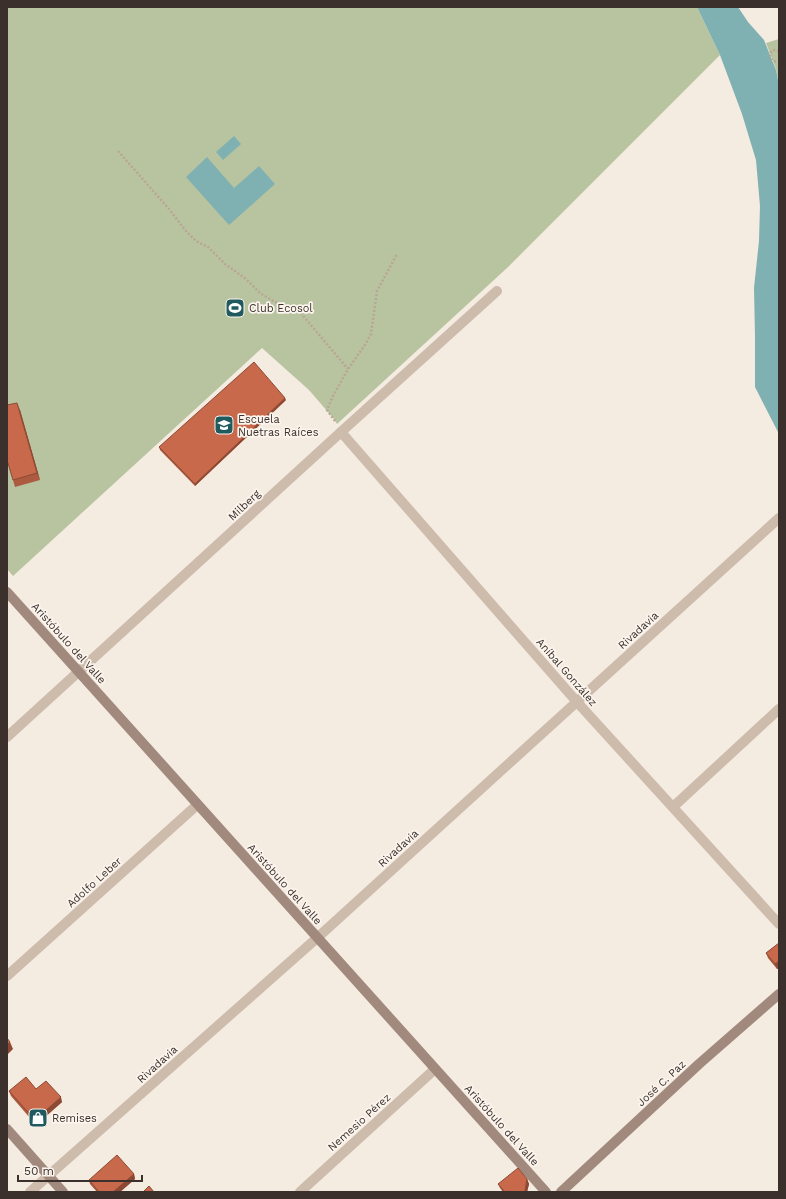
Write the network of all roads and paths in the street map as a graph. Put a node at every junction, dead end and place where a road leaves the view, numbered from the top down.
1 (779, 51) edge
2 (779, 61) edge
3 (118, 151) dead end
4 (397, 254) dead end
5 (498, 291) dead end
6 (348, 369) junction
7 (341, 432) junction
8 (779, 518) edge
9 (7, 592) edge
10 (79, 672) junction
11 (577, 702) junction
12 (779, 709) edge
13 (7, 737) edge
14 (197, 805) junction
15 (673, 807) junction
16 (779, 924) edge
17 (317, 938) junction
18 (7, 976) edge
19 (779, 994) edge
20 (435, 1069) junction
21 (7, 1129) edge
22 (48, 1176) junction
23 (30, 1192) edge
24 (63, 1192) edge
25 (300, 1192) edge
26 (546, 1192) edge
27 (561, 1192) edge

1 - 2 path
3 - 6 path
4 - 6 path
5 - 7 street, Milberg
6 - 7 path
7 - 10 street, Milberg
7 - 11 street, Aníbal González
8 - 11 street, Rivadavia
9 - 10 street, Aristóbulo del Valle
10 - 13 street, Milberg
10 - 14 street, Aristóbulo del Valle
11 - 15 street, Aníbal González
11 - 17 street, Rivadavia
12 - 15 street
14 - 17 street, Aristóbulo del Valle
14 - 18 street, Adolfo Leber
15 - 16 street, Aníbal González
17 - 20 street, Aristóbulo del Valle
17 - 22 street, Rivadavia
19 - 27 street, José C. Paz
20 - 25 street, Nemesio Pérez
20 - 26 street, Aristóbulo del Valle
21 - 22 street
22 - 23 street, Rivadavia
22 - 24 street

